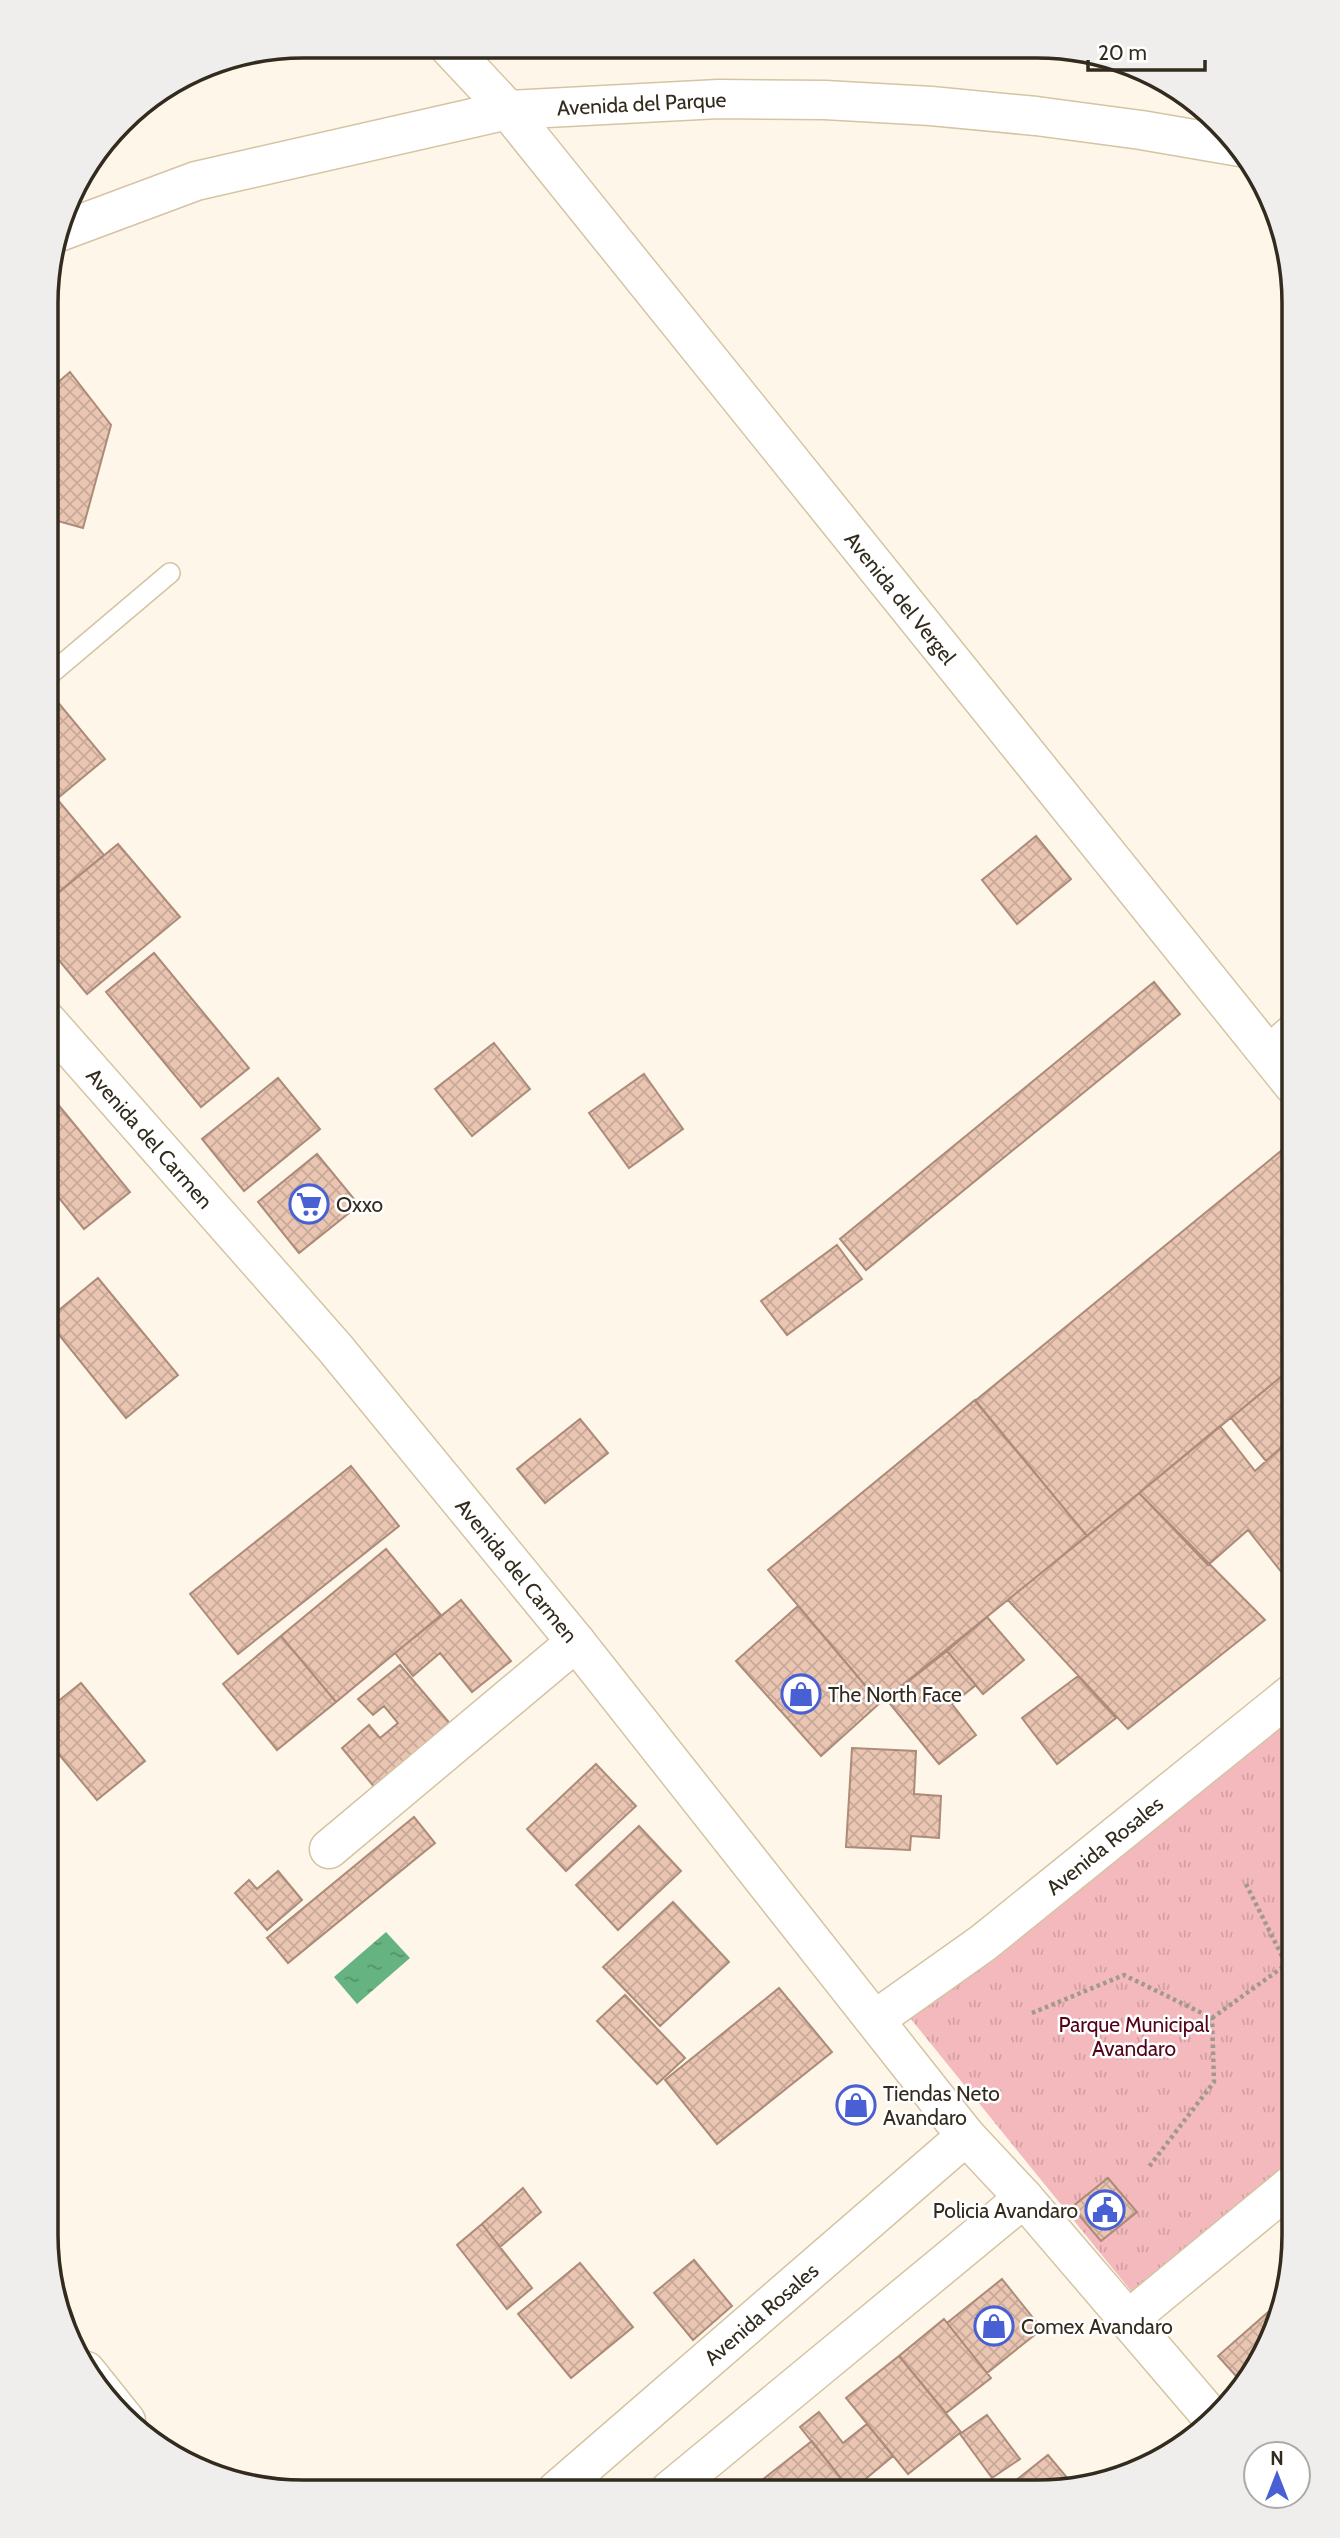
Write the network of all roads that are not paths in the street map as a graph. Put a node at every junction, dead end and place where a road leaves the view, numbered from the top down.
1 (459, 58) edge
2 (508, 110) junction
3 (1223, 144) edge
4 (70, 228) edge
5 (170, 573) dead end
6 (58, 668) edge
7 (58, 1033) edge
8 (1282, 1043) edge
9 (576, 1642) junction
10 (1282, 1702) edge
11 (329, 1849) dead end
12 (876, 2019) junction
13 (966, 2136) junction
14 (1282, 2193) edge
15 (1024, 2197) junction
16 (1129, 2319) junction
17 (1207, 2411) edge
18 (569, 2480) edge
19 (683, 2480) edge

1 - 2 street, Avenida del Vergel
2 - 3 street, Avenida del Parque
2 - 4 street, Avenida del Parque
2 - 8 street, Avenida del Vergel
5 - 6 lane
7 - 9 street, Avenida del Carmen
9 - 11 street
9 - 12 street, Avenida del Carmen
10 - 12 street, Avenida Rosales
12 - 13 street, Avenida del Carmen
13 - 15 street, Avenida del Carmen
13 - 18 street, Avenida Rosales
14 - 16 street
15 - 16 street, Avenida del Carmen
15 - 19 street
16 - 17 street, Avenida del Carmen

